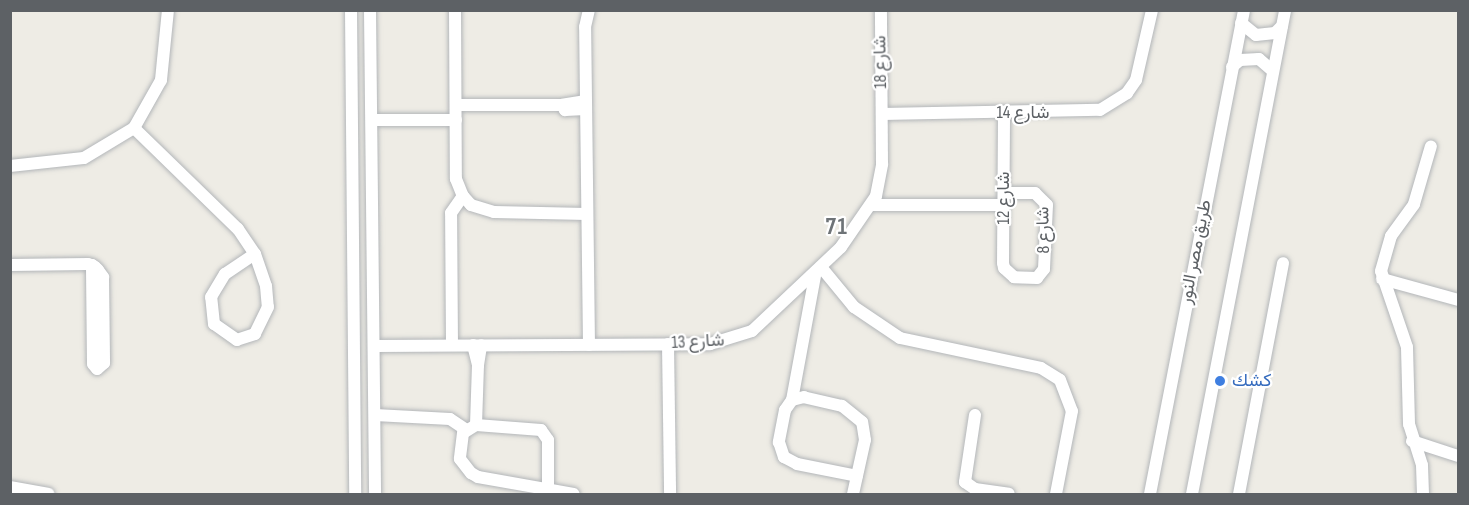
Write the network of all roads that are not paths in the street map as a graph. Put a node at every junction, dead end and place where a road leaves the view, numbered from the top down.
1 (168, 10) edge
2 (351, 10) edge
3 (370, 10) edge
4 (455, 10) edge
5 (589, 10) edge
6 (880, 10) edge
7 (1152, 10) edge
8 (1285, 10) edge
9 (1242, 17) edge
10 (1282, 26) junction
11 (1232, 67) junction
12 (1273, 71) junction
13 (456, 105) junction
14 (586, 105) junction
15 (1004, 113) junction
16 (882, 114) junction
17 (372, 120) junction
18 (456, 120) junction
19 (134, 128) junction
20 (1431, 146) dead end
21 (10, 166) edge
22 (463, 196) junction
23 (1004, 199) junction
24 (872, 205) junction
25 (587, 214) junction
26 (255, 254) junction
27 (1283, 263) dead end
28 (10, 265) edge
29 (92, 265) junction
30 (819, 269) junction
31 (1014, 277) joint
32 (1382, 279) junction
33 (1458, 300) edge
34 (668, 344) junction
35 (452, 345) junction
36 (477, 345) junction
37 (589, 345) junction
38 (374, 346) junction
39 (792, 400) junction
40 (375, 415) junction
41 (975, 415) dead end
42 (471, 427) junction
43 (1412, 441) junction
44 (1458, 456) edge
45 (857, 477) junction
46 (10, 487) edge
47 (548, 490) junction
48 (48, 495) edge
49 (355, 495) edge
50 (375, 495) edge
51 (574, 495) edge
52 (670, 495) edge
53 (853, 495) edge
54 (1009, 495) edge
55 (1056, 495) edge
56 (1150, 495) edge
57 (1192, 495) edge
58 (1239, 495) edge
59 (1423, 495) edge

1 - 19 street
2 - 49 street
3 - 17 street
4 - 13 street
5 - 14 street
6 - 16 street, شارع 18
7 - 15 street, شارع 14
8 - 10 street
9 - 10 street
9 - 11 street, طريق مصر النور
10 - 12 street
11 - 12 street
11 - 56 street, طريق مصر النور
12 - 57 street
13 - 14 street
13 - 18 street
14 - 25 street
15 - 16 street, شارع 14
15 - 23 street, شارع 12
16 - 24 street, شارع 13
17 - 18 street
17 - 38 street
18 - 22 street
19 - 21 street
19 - 26 street
20 - 32 street
22 - 25 street
22 - 35 street
23 - 24 street
23 - 31 street, شارع 12
23 - 31 street, شارع 8
24 - 30 street, شارع 13
25 - 37 street
26 - 26 street
27 - 58 street
28 - 29 street
29 - 29 street
30 - 34 street, شارع 13
30 - 39 street
30 - 55 street
32 - 33 street
32 - 43 street
34 - 37 street, شارع 13
34 - 52 street
35 - 36 street, شارع 13
35 - 38 street, شارع 13
36 - 37 street, شارع 13
36 - 42 street
38 - 40 street
39 - 45 street
39 - 45 street
40 - 42 street
40 - 50 street
41 - 54 street
42 - 47 street
42 - 47 street
43 - 44 street
43 - 59 street
45 - 53 street
46 - 48 street
47 - 51 street

